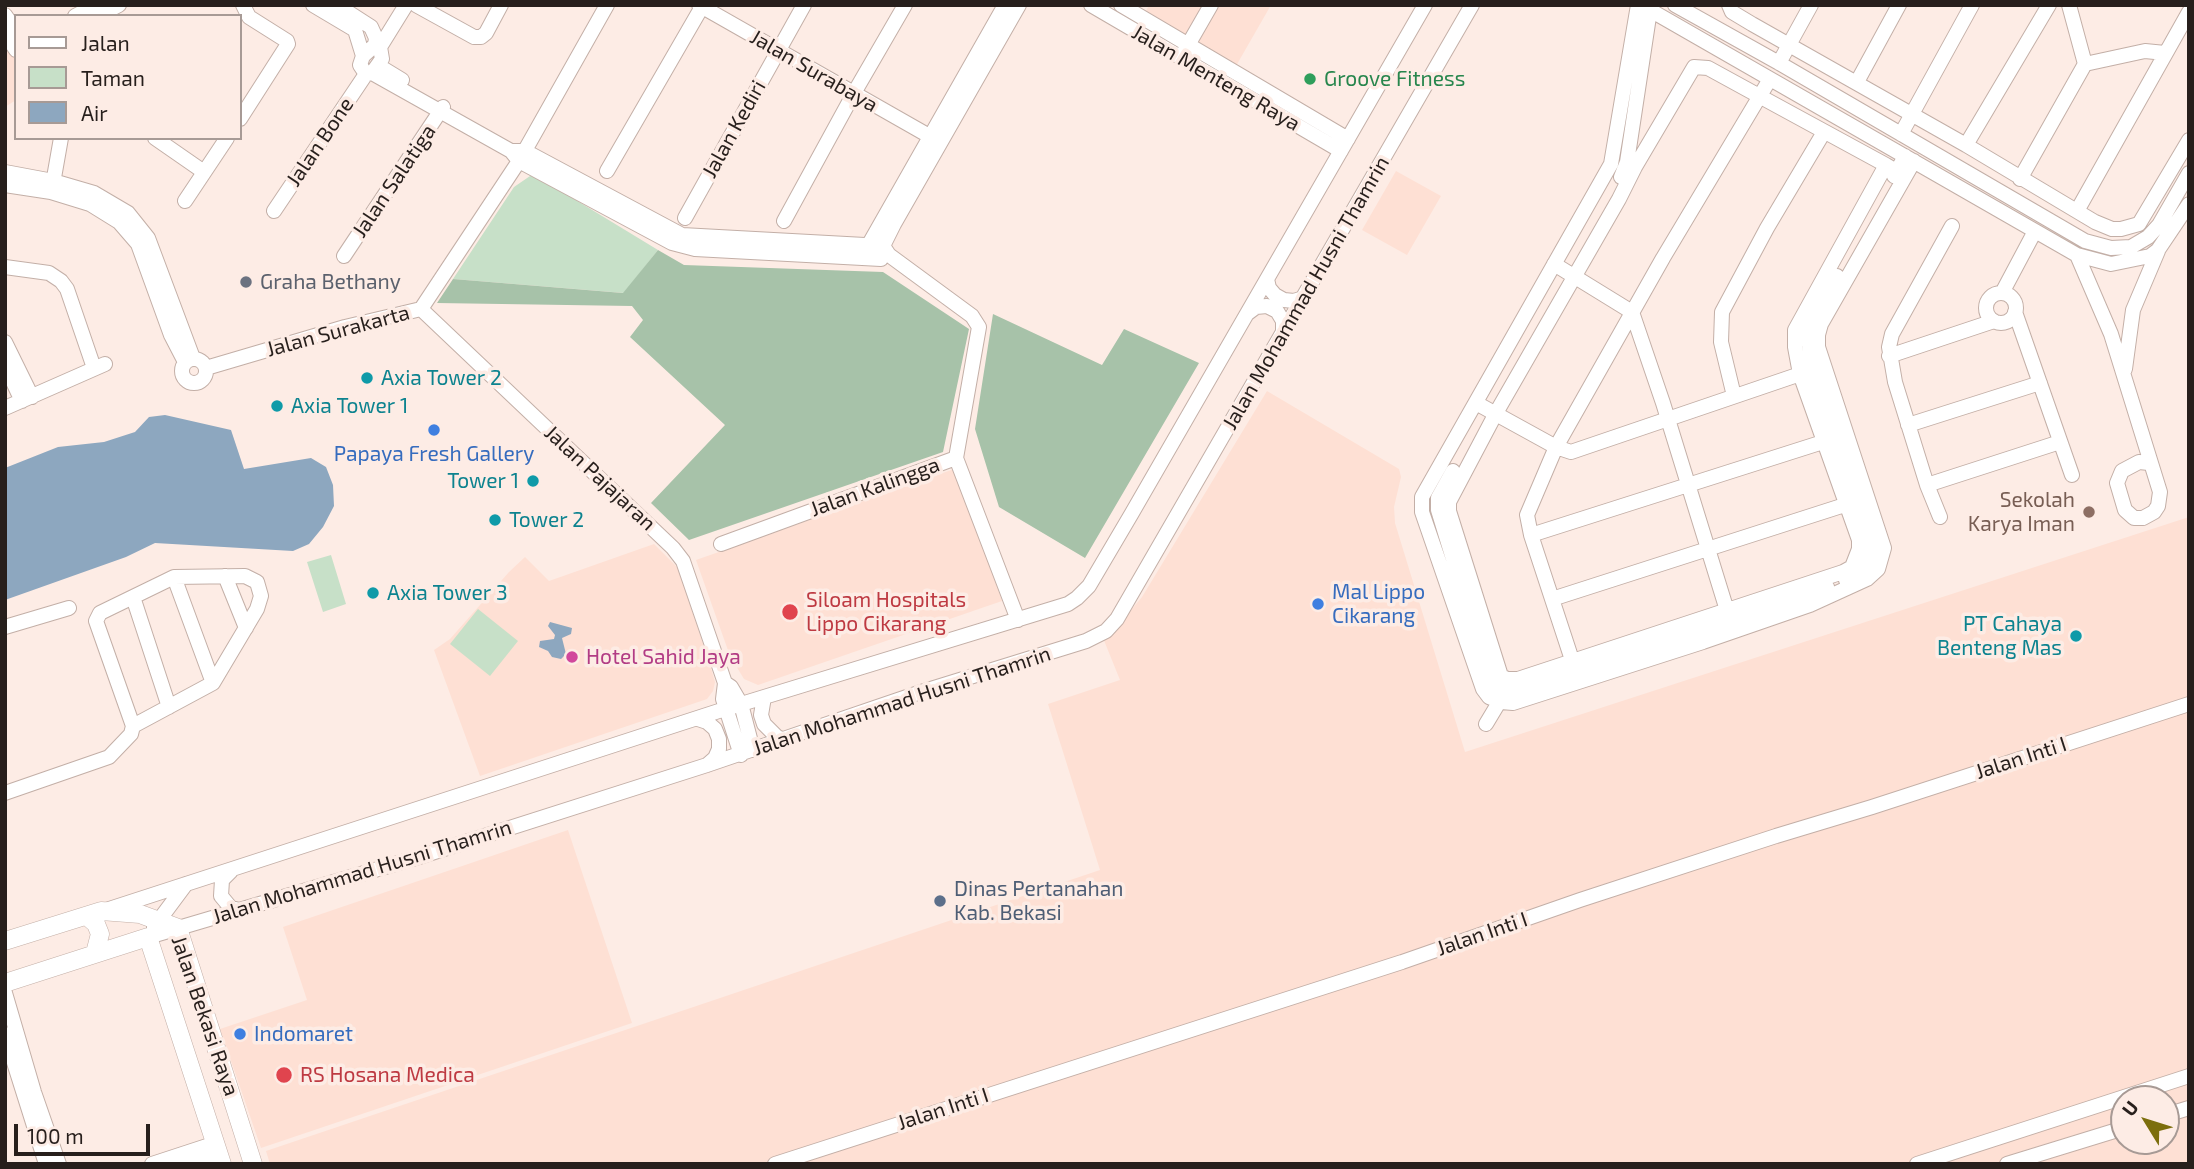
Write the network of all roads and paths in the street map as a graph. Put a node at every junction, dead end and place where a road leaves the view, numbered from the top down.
1 (96, 5) edge
2 (119, 5) edge
3 (313, 5) edge
4 (337, 5) edge
5 (406, 5) edge
6 (416, 5) edge
7 (501, 5) edge
8 (607, 5) edge
9 (804, 5) edge
10 (905, 5) edge
11 (1005, 5) edge
12 (1019, 5) edge
13 (1121, 5) edge
14 (1212, 5) edge
15 (1425, 5) edge
16 (1472, 5) edge
17 (1675, 5) edge
18 (1729, 5) edge
19 (1811, 5) edge
20 (1899, 5) edge
21 (1972, 5) edge
22 (2049, 5) edge
23 (2068, 5) edge
24 (701, 6) edge
25 (1643, 7) edge
26 (1101, 8) edge
27 (2189, 12) edge
28 (79, 14) edge
29 (102, 14) edge
30 (244, 14) edge
31 (5, 15) edge
32 (13, 41) edge
33 (1789, 45) junction
34 (377, 46) junction
35 (778, 50) junction
36 (1185, 51) junction
37 (2165, 53) junction
38 (363, 56) junction
39 (1779, 63) junction
40 (2085, 64) junction
41 (372, 71) junction
42 (1800, 75) junction
43 (1770, 79) junction
44 (1857, 82) junction
45 (1790, 90) junction
46 (853, 93) junction
47 (1760, 97) junction
48 (445, 111) junction
49 (1912, 114) junction
50 (242, 116) edge
51 (1824, 132) junction
52 (1901, 134) junction
53 (61, 140) edge
54 (158, 140) edge
55 (226, 140) edge
56 (935, 140) junction
57 (2189, 140) edge
58 (1344, 145) junction
59 (1966, 145) junction
60 (518, 154) junction
61 (1909, 158) junction
62 (1629, 170) junction
63 (1896, 171) junction
64 (5, 172) edge
65 (204, 172) junction
66 (607, 172) dead end
67 (2189, 173) edge
68 (1976, 178) junction
69 (2020, 179) junction
70 (5, 185) edge
71 (52, 186) junction
72 (1968, 192) junction
73 (185, 201) dead end
74 (2189, 204) edge
75 (274, 211) dead end
76 (2077, 211) junction
77 (2146, 215) junction
78 (685, 218) dead end
79 (784, 221) dead end
80 (2159, 225) junction
81 (1952, 226) dead end
82 (2040, 234) junction
83 (1864, 239) junction
84 (2158, 250) junction
85 (880, 253) junction
86 (344, 256) dead end
87 (2077, 256) junction
88 (1554, 264) junction
89 (5, 267) edge
90 (24, 270) junction
91 (1572, 274) junction
92 (5, 278) edge
93 (1267, 278) junction
94 (2006, 294) junction
95 (1819, 297) junction
96 (1303, 298) junction
97 (421, 309) junction
98 (1632, 312) junction
99 (2015, 312) junction
100 (1247, 314) junction
101 (1994, 321) junction
102 (1283, 333) junction
103 (5, 342) edge
104 (1889, 356) junction
105 (189, 360) junction
106 (5, 365) edge
107 (206, 368) junction
108 (1813, 370) junction
109 (2124, 374) junction
110 (2040, 383) junction
111 (1734, 396) junction
112 (27, 399) junction
113 (5, 408) edge
114 (1487, 408) junction
115 (1668, 418) junction
116 (1908, 425) junction
117 (1823, 442) junction
118 (2060, 442) junction
119 (1556, 447) junction
120 (956, 458) junction
121 (2150, 464) dead end
122 (1851, 469) junction
123 (2072, 475) dead end
124 (1689, 485) junction
125 (1927, 485) junction
126 (1851, 503) junction
127 (1940, 517) dead end
128 (1531, 535) junction
129 (721, 544) dead end
130 (1709, 548) junction
131 (225, 576) junction
132 (174, 577) junction
133 (133, 597) junction
134 (1552, 599) junction
135 (1808, 600) junction
136 (69, 608) dead end
137 (1729, 615) junction
138 (1018, 620) junction
139 (5, 627) edge
140 (246, 628) junction
141 (1663, 648) junction
142 (1574, 666) junction
143 (214, 683) junction
144 (725, 683) junction
145 (1504, 691) junction
146 (764, 697) junction
147 (741, 704) junction
148 (2189, 704) edge
149 (169, 707) junction
150 (726, 709) junction
151 (698, 719) junction
152 (1486, 724) dead end
153 (133, 726) junction
154 (785, 740) junction
155 (747, 752) junction
156 (707, 765) junction
157 (5, 793) edge
158 (234, 869) junction
159 (186, 884) junction
160 (240, 911) junction
161 (94, 914) junction
162 (158, 920) junction
163 (177, 928) junction
164 (148, 937) junction
165 (5, 941) edge
166 (95, 953) junction
167 (189, 960) junction
168 (159, 968) junction
169 (5, 983) edge
170 (5, 993) edge
171 (5, 1034) edge
172 (2189, 1076) edge
173 (2110, 1132) edge
174 (42, 1133) junction
175 (219, 1153) edge
176 (46, 1164) edge
177 (59, 1164) edge
178 (152, 1164) edge
179 (188, 1164) edge
180 (253, 1164) edge
181 (775, 1164) edge
182 (1917, 1164) edge
183 (2007, 1164) edge

1 - 28 street
2 - 29 street
3 - 38 street
4 - 34 street
5 - 34 street
6 - 7 street
8 - 60 street, Jalan Surakarta
9 - 35 street, Jalan Kediri
10 - 46 street
11 - 56 street
12 - 56 street
13 - 36 street, Jalan Menteng Raya
14 - 36 street
15 - 58 street, Jalan Mohammad Husni Thamrin
16 - 96 street, Jalan Mohammad Husni Thamrin
17 - 39 street
18 - 33 street
19 - 33 street
20 - 44 street
21 - 49 street
22 - 59 street
23 - 40 street
24 - 35 street, Jalan Surabaya
24 - 66 street
25 - 43 street
25 - 62 street
25 - 88 street
26 - 36 street, Jalan Menteng Raya
27 - 37 street
30 - 50 street
31 - 32 street
33 - 39 street
33 - 44 street
34 - 38 street
34 - 41 street
35 - 46 street, Jalan Surabaya
35 - 78 street, Jalan Kediri
36 - 58 street, Jalan Menteng Raya
37 - 40 street
37 - 76 street
38 - 41 street
39 - 42 street
40 - 69 street
41 - 48 street
41 - 75 street, Jalan Bone
42 - 45 street
42 - 52 street
43 - 45 street
43 - 47 street
44 - 49 street
45 - 61 street
46 - 56 street, Jalan Surabaya
46 - 79 street
47 - 51 street
47 - 62 street
47 - 98 street
48 - 60 street
48 - 86 street, Jalan Salatiga
49 - 52 street
49 - 59 street
51 - 63 street
51 - 111 street
52 - 68 street
53 - 71 street
54 - 65 street
55 - 65 street
56 - 85 street
57 - 77 street
58 - 93 street, Jalan Mohammad Husni Thamrin
59 - 69 street
60 - 85 street
60 - 97 street, Jalan Surakarta
61 - 63 street
61 - 72 street
62 - 91 street
63 - 83 street
63 - 95 street
64 - 71 street
65 - 73 street
67 - 80 street
68 - 72 street
68 - 80 street
69 - 76 street
70 - 71 street
71 - 105 street
72 - 82 street
74 - 84 street
76 - 77 street
77 - 80 street
81 - 104 street
82 - 87 street
82 - 94 street
83 - 95 street
83 - 108 street
84 - 87 street
84 - 109 street
85 - 120 street, Jalan Kalingga
87 - 109 street
88 - 91 street
88 - 114 street
89 - 90 street
90 - 92 street
90 - 112 street
91 - 98 street
91 - 114 street
93 - 96 street
93 - 100 street, Jalan Mohammad Husni Thamrin
94 - 99 street
94 - 101 street
95 - 108 street
96 - 102 street, Jalan Mohammad Husni Thamrin
97 - 107 street, Jalan Surakarta
97 - 144 street, Jalan Pajajaran
98 - 115 street
98 - 119 street
99 - 101 street
99 - 110 street
100 - 102 street
100 - 138 street, Jalan Mohammad Husni Thamrin
101 - 104 street
102 - 154 street, Jalan Mohammad Husni Thamrin
103 - 112 street
104 - 116 street
105 - 107 street
105 - 107 street
106 - 112 street
108 - 111 street
108 - 117 street
108 - 122 street
109 - 121 street
110 - 116 street
110 - 118 street
111 - 115 street
112 - 113 street
114 - 119 street
114 - 145 street
115 - 119 street
115 - 124 street
116 - 125 street
117 - 124 street
117 - 126 street
118 - 123 street
118 - 125 street
119 - 128 street
120 - 129 street, Jalan Kalingga
120 - 138 street
122 - 126 street
122 - 135 street
124 - 128 street
124 - 130 street
125 - 127 street
126 - 130 street
126 - 135 street
126 - 137 street
128 - 134 street
130 - 134 street
130 - 137 street
131 - 132 street
131 - 140 street
131 - 140 street
132 - 133 street
132 - 143 street
133 - 149 street
133 - 153 street
134 - 142 street
135 - 137 street
135 - 141 street
136 - 139 street
137 - 141 street
137 - 142 street
138 - 146 street, Jalan Mohammad Husni Thamrin
140 - 143 street
141 - 142 street
141 - 145 street
142 - 145 street
143 - 149 street
144 - 147 street, Jalan Pajajaran
144 - 150 street, Jalan Pajajaran
145 - 152 street
146 - 147 street, Jalan Mohammad Husni Thamrin
146 - 154 street
147 - 150 street, Jalan Mohammad Husni Thamrin
147 - 155 street, Jalan Pajajaran
148 - 181 street, Jalan Inti I
149 - 153 street
150 - 151 street, Jalan Mohammad Husni Thamrin
150 - 155 street, Jalan Pajajaran
151 - 156 street
151 - 158 street, Jalan Mohammad Husni Thamrin
153 - 157 street
154 - 155 street, Jalan Mohammad Husni Thamrin
155 - 156 street, Jalan Mohammad Husni Thamrin
156 - 160 street, Jalan Mohammad Husni Thamrin
158 - 159 street, Jalan Mohammad Husni Thamrin
158 - 160 street
159 - 161 street, Jalan Mohammad Husni Thamrin
159 - 162 street, Jalan Bekasi Raya
160 - 163 street, Jalan Mohammad Husni Thamrin
161 - 162 main road, Jalan Bekasi Raya
161 - 165 main road, Jalan Mohammad Husni Thamrin
161 - 166 main road
162 - 163 main road, Jalan Bekasi Raya
162 - 164 street, Jalan Bekasi Raya
163 - 164 street, Jalan Mohammad Husni Thamrin
163 - 167 main road, Jalan Bekasi Raya
164 - 166 main road, Jalan Mohammad Husni Thamrin
164 - 168 main road, Jalan Bekasi Raya
166 - 169 main road, Jalan Mohammad Husni Thamrin
167 - 168 main road
167 - 180 main road, Jalan Bekasi Raya
168 - 175 main road, Jalan Bekasi Raya
170 - 174 street
171 - 174 street
172 - 182 street
173 - 183 street
174 - 176 street
174 - 177 street
175 - 178 street
175 - 179 street

